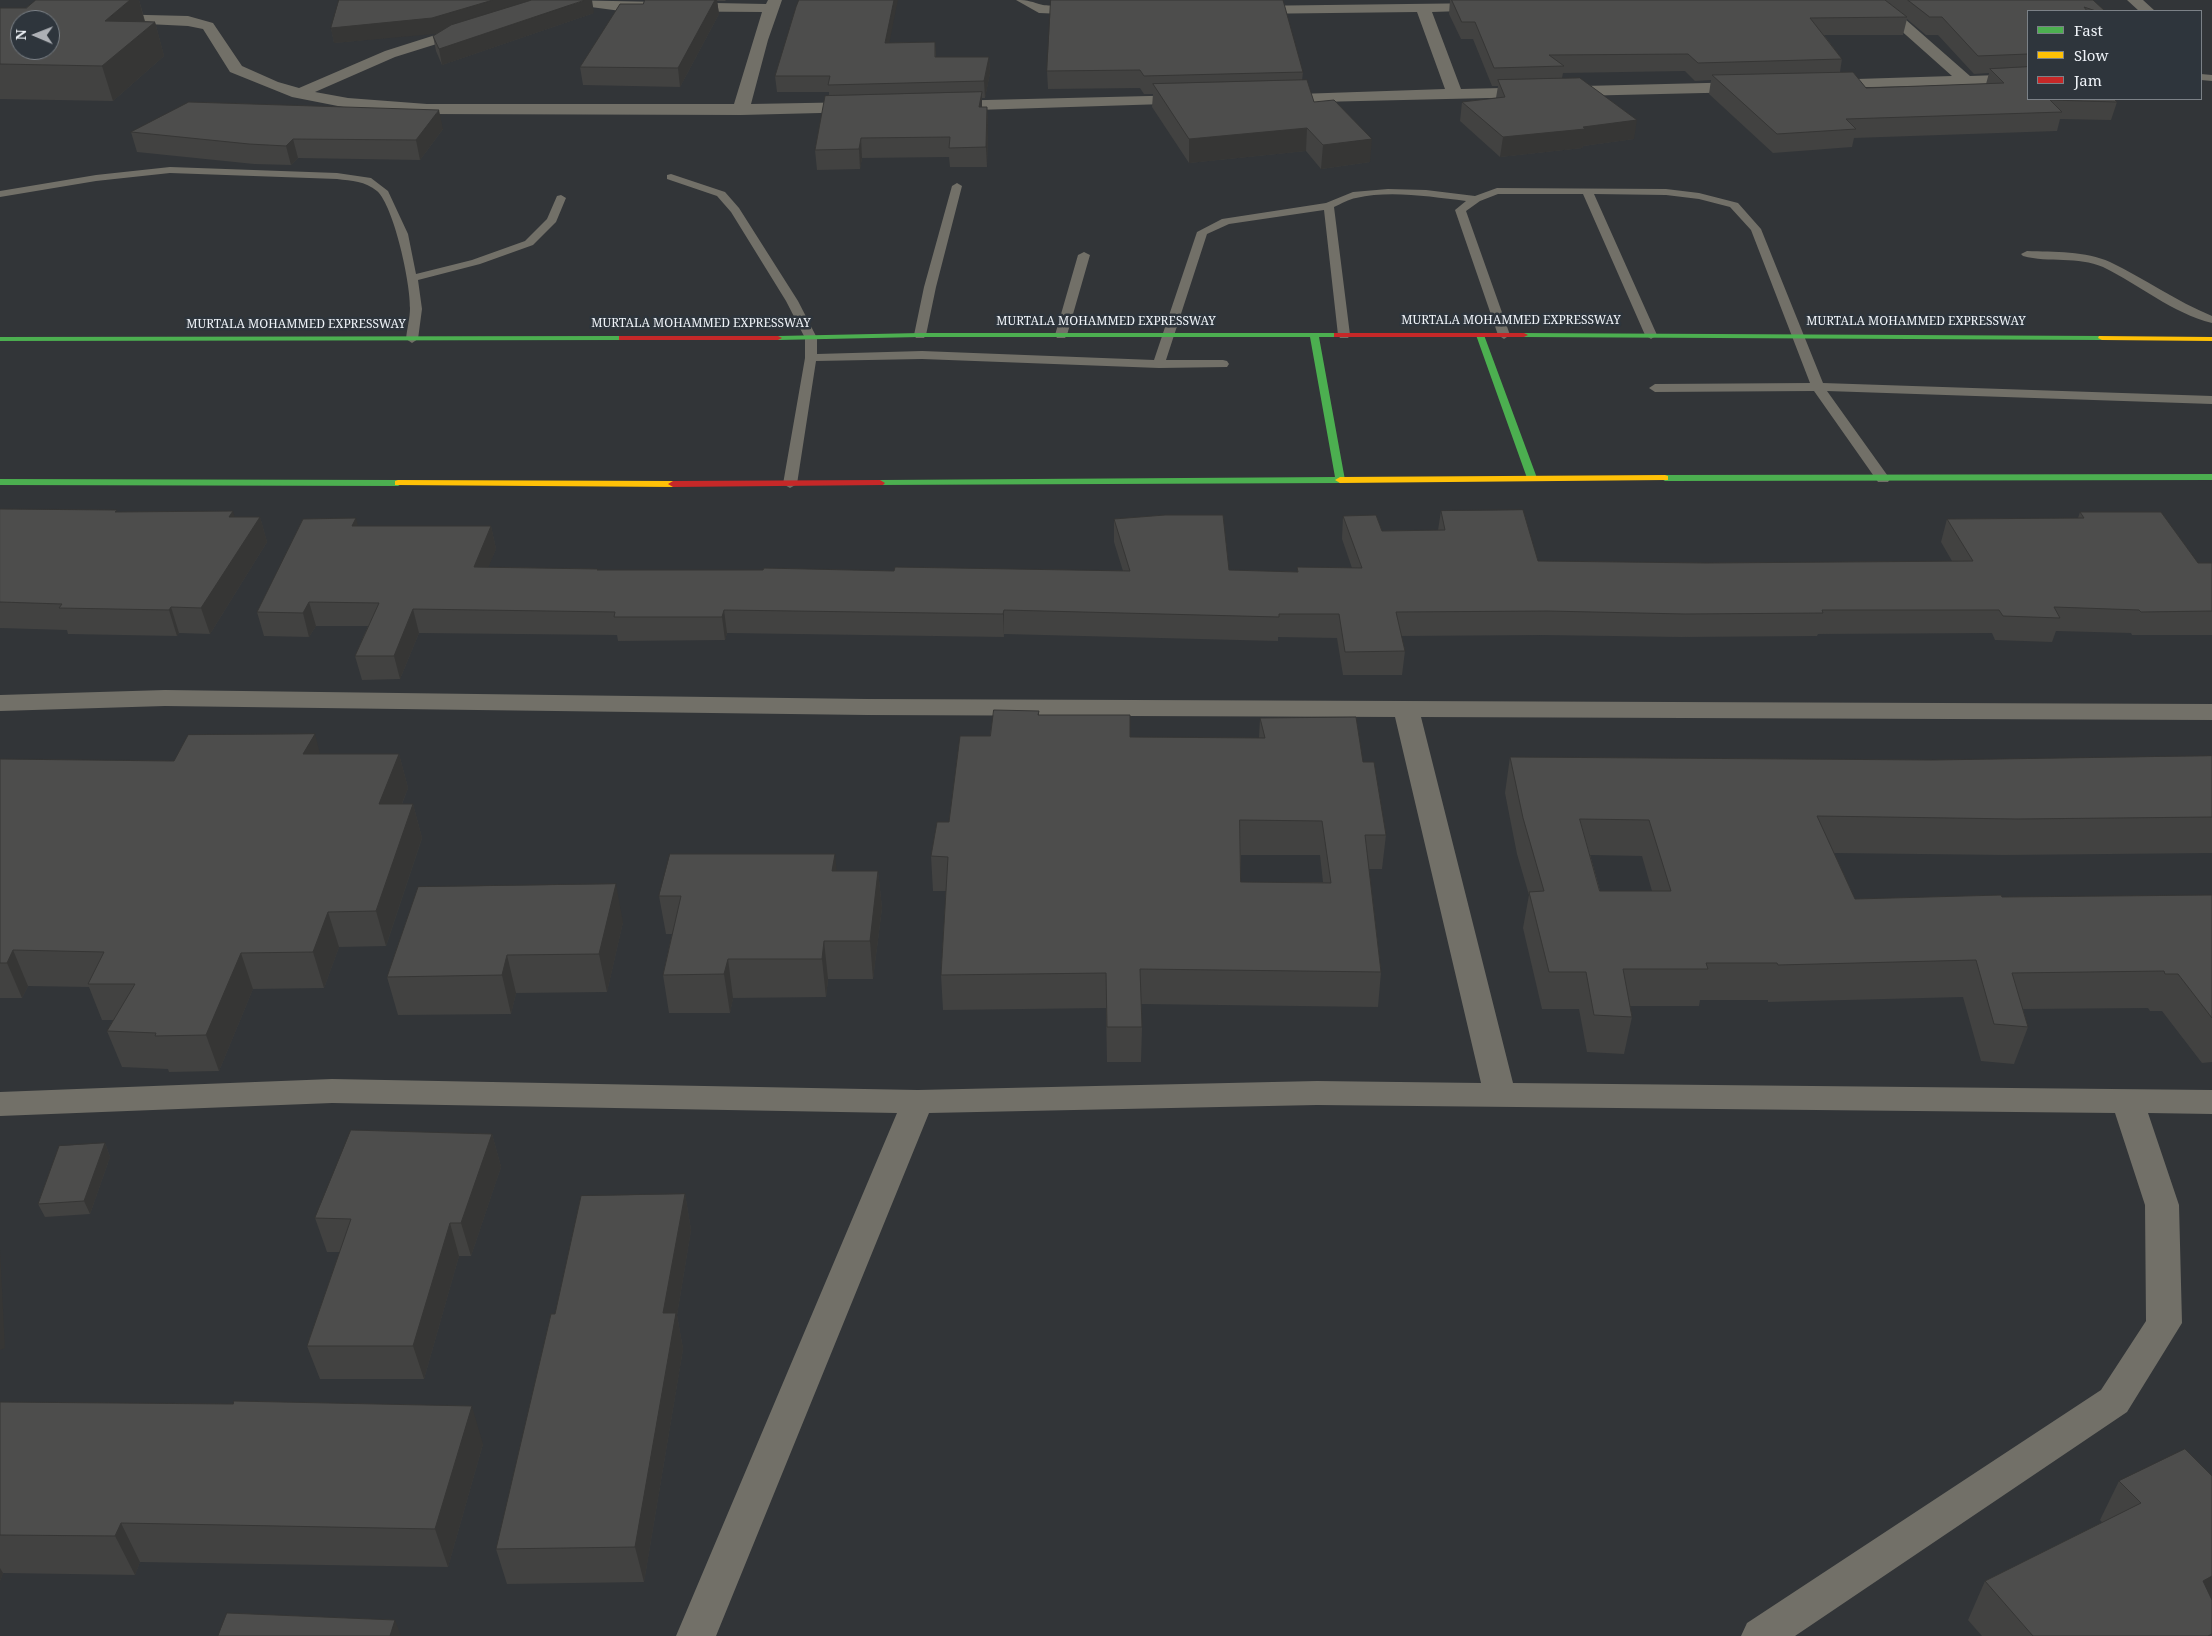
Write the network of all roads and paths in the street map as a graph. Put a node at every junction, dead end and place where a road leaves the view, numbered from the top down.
1 (568, 0) edge
2 (1023, 0) edge
3 (1870, 0) edge
4 (2134, 0) edge
5 (774, 4) edge
6 (1501, 7) edge
7 (1423, 8) junction
8 (1235, 10) edge
9 (2147, 10) edge
10 (1106, 11) edge
11 (89, 18) edge
12 (482, 26) edge
13 (2027, 79) edge
14 (1965, 80) junction
15 (1810, 85) edge
16 (1761, 87) edge
17 (298, 94) junction
18 (1455, 94) junction
19 (1259, 99) edge
20 (1209, 100) edge
21 (930, 106) edge
22 (880, 107) edge
23 (741, 110) junction
24 (671, 177) dead end
25 (957, 186) dead end
26 (1587, 190) junction
27 (0, 194) edge
28 (561, 198) dead end
29 (1476, 199) junction
30 (1329, 206) junction
31 (2027, 254) dead end
32 (1084, 255) dead end
33 (412, 278) junction
34 (2212, 320) edge
35 (920, 335) junction
36 (1061, 335) junction
37 (1166, 335) junction
38 (1314, 335) junction
39 (1344, 335) junction
40 (1480, 335) junction
41 (1504, 335) junction
42 (1651, 335) junction
43 (1799, 335) junction
44 (811, 338) junction
45 (2212, 338) edge
46 (412, 339) junction
47 (0, 340) edge
48 (811, 358) junction
49 (1158, 364) junction
50 (1223, 364) dead end
51 (1818, 387) junction
52 (1655, 388) dead end
53 (2212, 400) edge
54 (2212, 477) edge
55 (1532, 478) junction
56 (1883, 478) junction
57 (1340, 480) junction
58 (0, 482) edge
59 (790, 484) junction
60 (0, 703) edge
61 (1406, 709) junction
62 (2212, 712) edge
63 (1500, 1095) junction
64 (918, 1102) junction
65 (2128, 1102) junction
66 (2212, 1102) edge
67 (0, 1104) edge
68 (696, 1636) edge
69 (1761, 1636) edge

1 - 5 street
2 - 10 street
3 - 14 street
4 - 9 street
5 - 23 street
6 - 7 street
7 - 8 street
7 - 18 street
11 - 17 street
12 - 17 street
13 - 14 street
14 - 15 street
16 - 18 street
17 - 23 street
18 - 19 street
20 - 21 street
22 - 23 street
24 - 44 lane
25 - 35 lane
26 - 29 lane
26 - 42 lane
26 - 43 lane
27 - 33 lane
28 - 33 lane
29 - 30 lane
29 - 41 lane
30 - 37 lane
30 - 39 lane
31 - 34 lane
32 - 36 lane
33 - 46 lane
35 - 36 main road, MURTALA MOHAMMED EXPRESSWAY
35 - 44 main road, MURTALA MOHAMMED EXPRESSWAY
36 - 37 main road, MURTALA MOHAMMED EXPRESSWAY
37 - 38 main road, MURTALA MOHAMMED EXPRESSWAY
37 - 49 lane
38 - 39 main road, MURTALA MOHAMMED EXPRESSWAY
38 - 57 main road
39 - 40 main road, MURTALA MOHAMMED EXPRESSWAY
40 - 41 main road, MURTALA MOHAMMED EXPRESSWAY
40 - 55 main road
41 - 42 main road, MURTALA MOHAMMED EXPRESSWAY
42 - 43 main road, MURTALA MOHAMMED EXPRESSWAY
43 - 45 main road, MURTALA MOHAMMED EXPRESSWAY
43 - 51 lane
44 - 46 main road, MURTALA MOHAMMED EXPRESSWAY
44 - 48 lane
46 - 47 main road, MURTALA MOHAMMED EXPRESSWAY
48 - 49 lane
48 - 59 lane
49 - 50 lane
51 - 52 lane
51 - 53 lane
51 - 56 lane
54 - 56 main road
55 - 56 main road
55 - 57 main road
57 - 59 main road
58 - 59 main road
60 - 61 street
61 - 62 street
61 - 63 street
63 - 64 street
63 - 65 street
64 - 67 street
64 - 68 street
65 - 66 street
65 - 69 street

